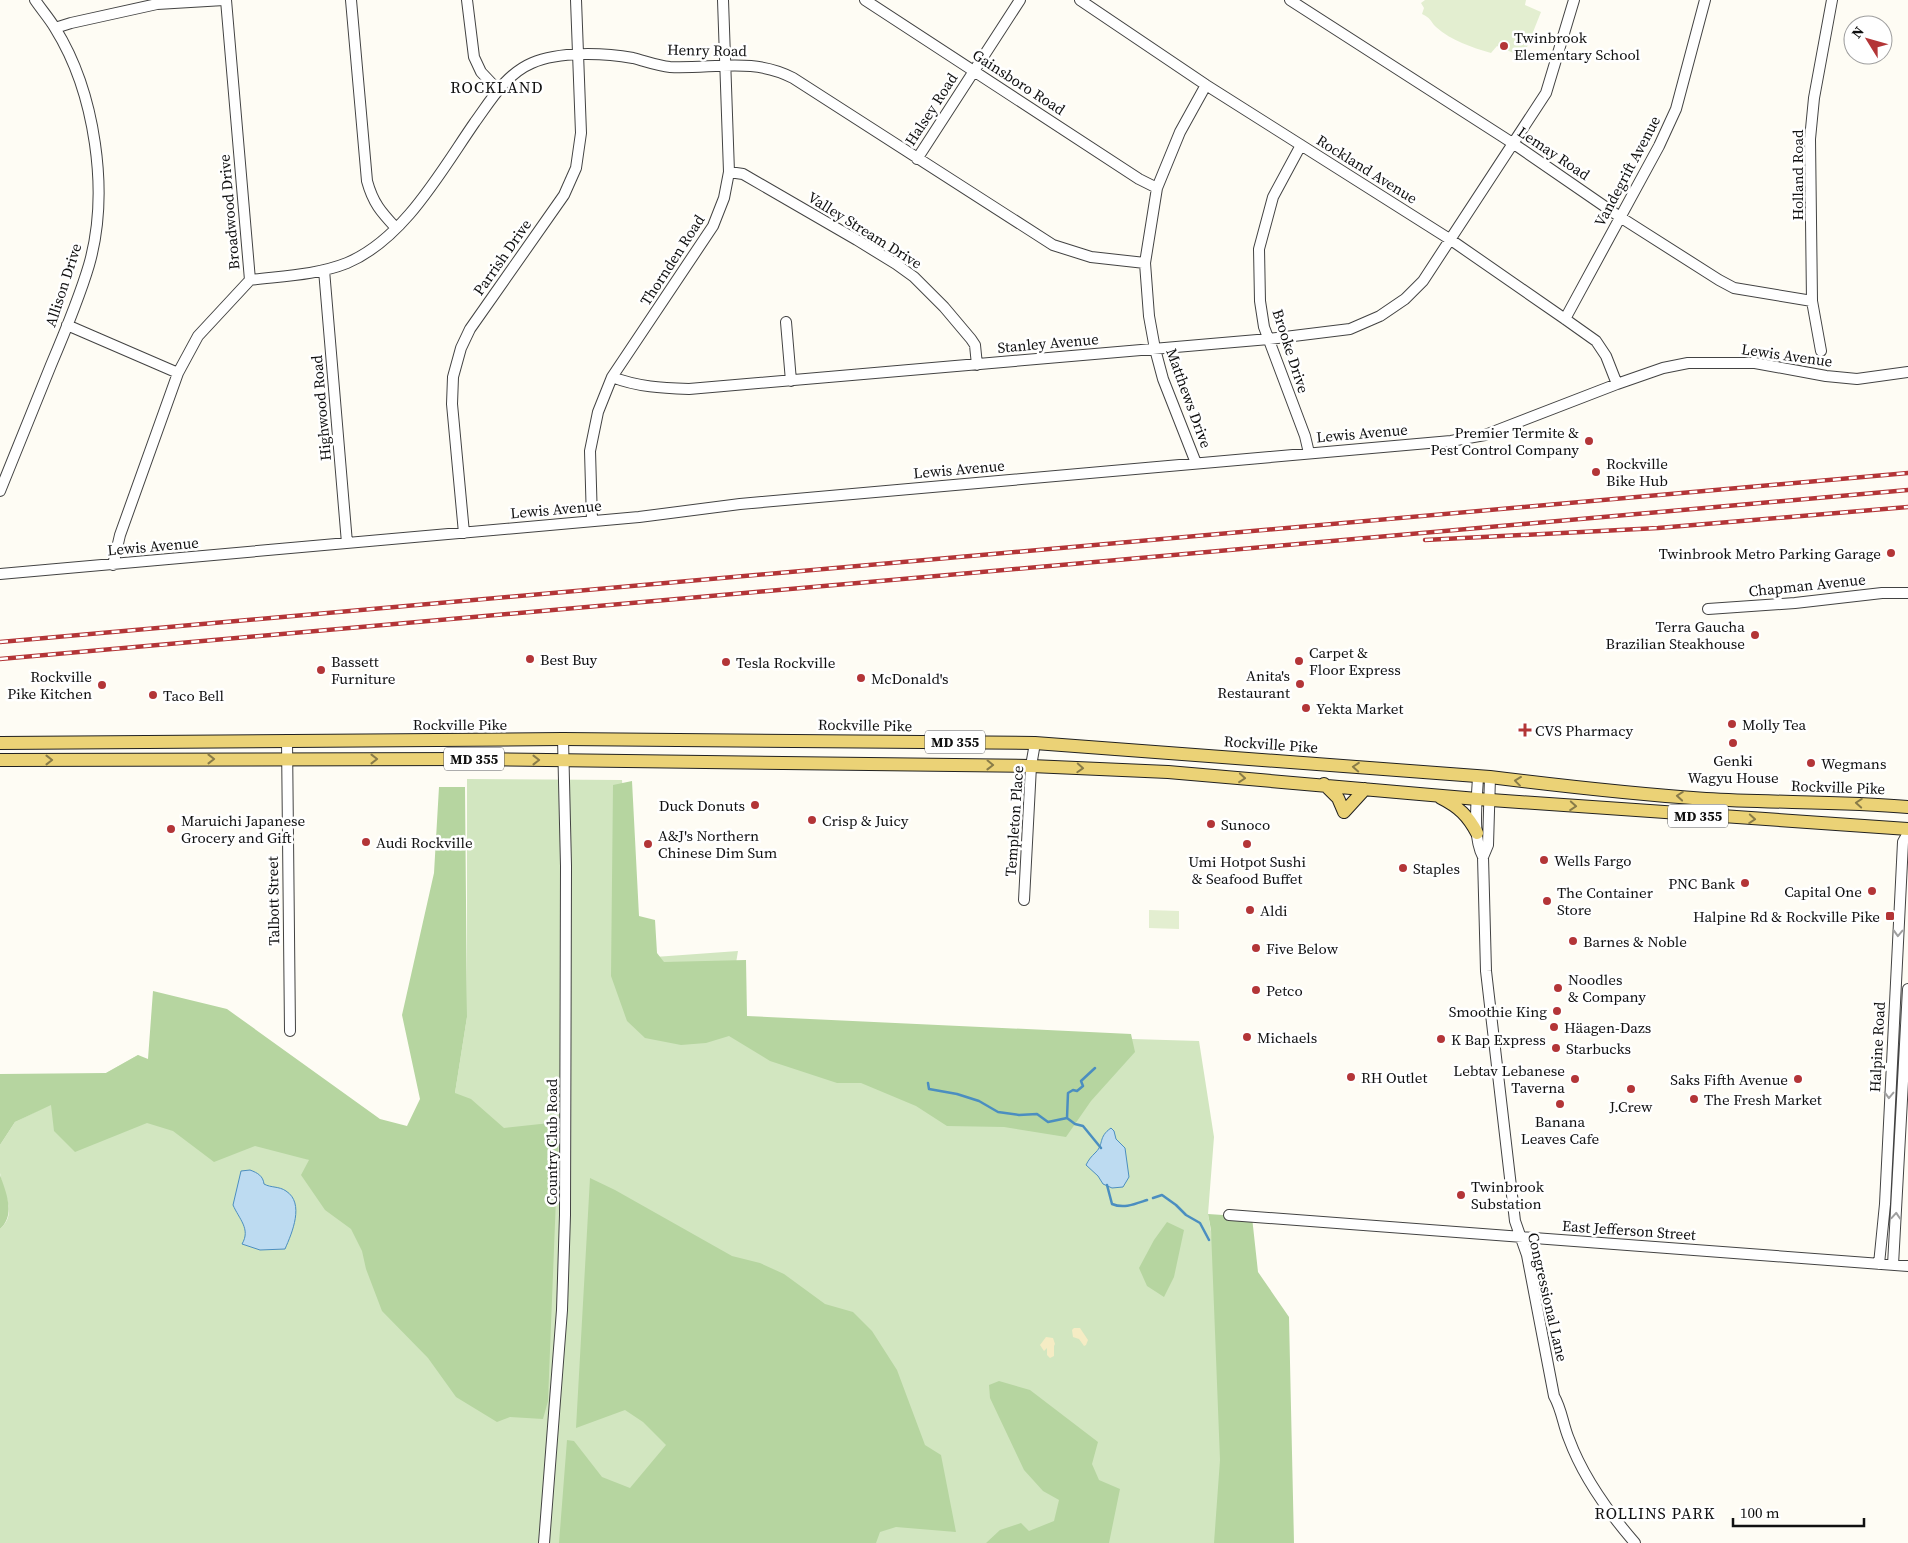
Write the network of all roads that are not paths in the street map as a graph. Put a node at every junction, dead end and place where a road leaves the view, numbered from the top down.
1 (35, 0) edge
2 (225, 0) edge
3 (351, 0) edge
4 (466, 0) edge
5 (576, 0) edge
6 (722, 0) edge
7 (865, 0) edge
8 (1020, 0) edge
9 (1080, 0) edge
10 (1290, 0) edge
11 (1574, 0) edge
12 (1705, 0) edge
13 (1832, 0) edge
14 (55, 28) junction
15 (578, 55) junction
16 (724, 65) junction
17 (974, 71) junction
18 (1206, 85) junction
19 (498, 90) junction
20 (1514, 144) junction
21 (1301, 145) junction
22 (917, 159) junction
23 (729, 172) junction
24 (1157, 188) junction
25 (1620, 217) junction
26 (396, 228) junction
27 (1451, 240) junction
28 (1145, 263) junction
29 (324, 270) junction
30 (250, 280) junction
31 (1812, 302) junction
32 (1565, 319) junction
33 (786, 322) dead end
34 (67, 325) junction
35 (1269, 338) junction
36 (1155, 349) junction
37 (1821, 351) dead end
38 (977, 365) junction
39 (1908, 372) edge
40 (178, 373) junction
41 (612, 377) junction
42 (791, 381) junction
43 (1617, 384) junction
44 (1309, 453) junction
45 (1196, 463) junction
46 (0, 491) edge
47 (592, 521) junction
48 (464, 533) junction
49 (347, 543) junction
50 (112, 565) junction
51 (0, 574) edge
52 (1908, 593) edge
53 (1708, 609) dead end
54 (287, 740) junction
55 (563, 740) junction
56 (427, 741) junction
57 (0, 742) edge
58 (1035, 743) junction
59 (287, 758) junction
60 (427, 759) junction
61 (0, 760) edge
62 (564, 760) junction
63 (1031, 766) junction
64 (1484, 777) junction
65 (1324, 784) junction
66 (1365, 789) junction
67 (1434, 795) junction
68 (1483, 800) junction
69 (1908, 807) edge
70 (1908, 829) edge
71 (1477, 833) junction
72 (1908, 833) edge
73 (1483, 857) junction
74 (1024, 900) dead end
75 (1908, 989) edge
76 (290, 1031) dead end
77 (1229, 1215) dead end
78 (1520, 1236) junction
79 (1879, 1264) junction
80 (1893, 1265) junction
81 (1908, 1266) edge
82 (544, 1543) edge
83 (1635, 1543) edge

1 - 14 street, Allison Drive
2 - 14 street
2 - 30 street, Broadwood Drive
3 - 26 street
4 - 19 street
5 - 15 street, Parrish Drive
6 - 16 street, Thornden Road
7 - 17 street, Gainsboro Road
8 - 17 street, Halsey Road
9 - 18 street, Rockland Avenue
10 - 20 street, Lemay Road
11 - 20 street, Stanley Avenue
12 - 25 street, Vandegrift Avenue
13 - 31 street, Holland Road
14 - 34 street, Allison Drive
15 - 16 street, Henry Road
15 - 19 street, Henry Road
15 - 48 street, Parrish Drive
16 - 22 street, Henry Road
16 - 23 street, Thornden Road
17 - 22 street, Halsey Road
17 - 24 street, Gainsboro Road
18 - 21 street, Rockland Avenue
18 - 24 street, Matthews Drive
19 - 26 street, Henry Road
20 - 25 street, Lemay Road
20 - 27 street, Stanley Avenue
21 - 27 street, Rockland Avenue
21 - 35 street, Brooke Drive
22 - 28 street, Henry Road
23 - 38 street, Valley Stream Drive
23 - 41 street, Thornden Road
24 - 28 street, Matthews Drive
25 - 31 street, Lemay Road
25 - 32 street, Vandegrift Avenue
26 - 29 street, Henry Road
27 - 32 street, Rockland Avenue
27 - 35 street, Stanley Avenue
28 - 36 street, Matthews Drive
29 - 30 street, Henry Road
29 - 49 street, Highwood Road
30 - 40 street, Broadwood Drive
31 - 37 street, Holland Road
32 - 43 street, Rockland Avenue
33 - 42 street
34 - 40 street
34 - 46 street, Allison Drive
35 - 36 street, Stanley Avenue
35 - 44 street, Brooke Drive
36 - 38 street, Stanley Avenue
36 - 45 street, Matthews Drive
38 - 42 street, Stanley Avenue
39 - 43 street, Lewis Avenue
40 - 50 street, Broadwood Drive
41 - 42 street, Stanley Avenue
41 - 47 street, Thornden Road
43 - 44 street, Lewis Avenue
44 - 45 street, Lewis Avenue
45 - 47 street, Lewis Avenue
47 - 48 street, Lewis Avenue
48 - 49 street, Lewis Avenue
49 - 50 street, Lewis Avenue
50 - 51 street, Lewis Avenue
52 - 53 street, Chapman Avenue
54 - 56 main road, Rockville Pike / MD 355
54 - 57 main road, Rockville Pike / MD 355
54 - 59 street, Talbott Street
55 - 56 main road, Rockville Pike / MD 355
55 - 58 main road, Rockville Pike / MD 355
55 - 62 street, Country Club Road
56 - 60 main road
58 - 63 street, Templeton Place
64 -> 58 main road, Rockville Pike / MD 355
59 -> 60 main road, MD 355
61 -> 59 main road, MD 355
59 - 76 street, Talbott Street
60 -> 62 main road, MD 355
62 -> 63 main road, MD 355
62 - 82 street, Country Club Road
63 -> 65 main road, MD 355
63 - 74 street, Templeton Place
64 - 68 street, Congressional Lane
69 -> 64 main road, Rockville Pike / MD 355
65 - 66 main road, MD 355
65 - 66 main road
66 - 67 main road, MD 355
67 - 68 main road, MD 355
67 - 71 main road
68 -> 70 main road, MD 355
68 - 71 street, Congressional Lane
68 - 73 street, Congressional Lane
71 - 73 street, Congressional Lane
72 -> 79 street, Halpine Road
73 - 78 street, Congressional Lane
80 -> 75 street, Halpine Road
77 - 78 street, East Jefferson Street
78 - 79 street, East Jefferson Street
78 - 83 street, Congressional Lane
79 - 80 street, East Jefferson Street
80 - 81 street, East Jefferson Street

